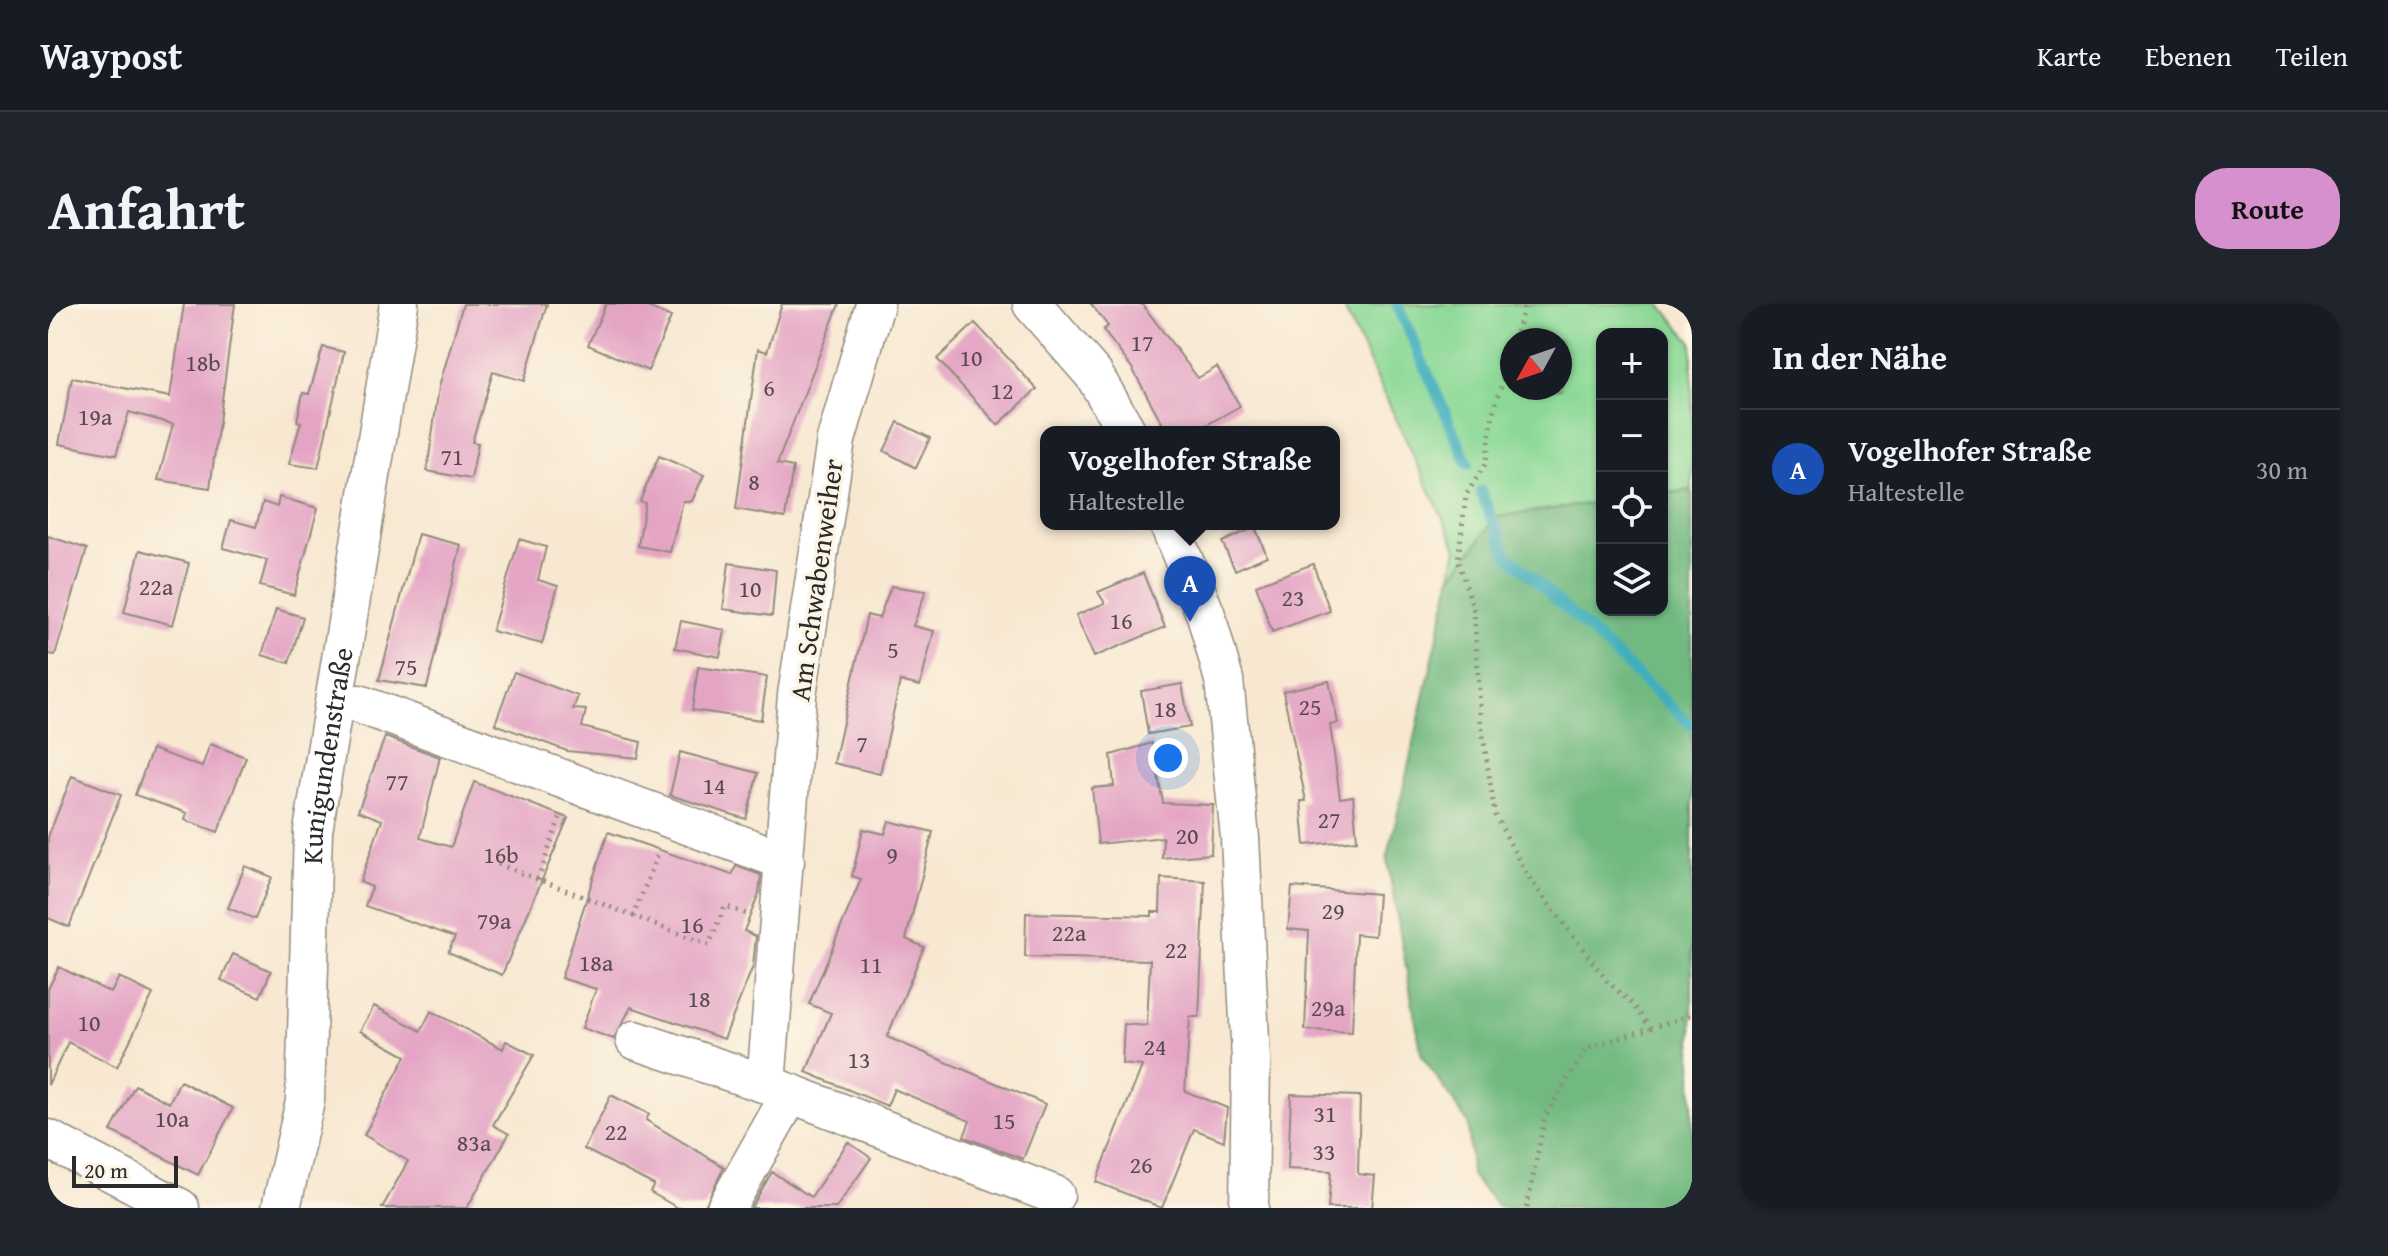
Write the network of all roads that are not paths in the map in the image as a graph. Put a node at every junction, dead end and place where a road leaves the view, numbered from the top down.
1 (399, 304) edge
2 (875, 304) edge
3 (1032, 304) edge
4 (1124, 426) edge
5 (1171, 530) edge
6 (359, 704) dead end
7 (785, 861) junction
8 (635, 1040) dead end
9 (778, 1089) junction
10 (48, 1139) edge
11 (1055, 1195) dead end
12 (180, 1208) edge
13 (281, 1208) edge
14 (726, 1208) edge
15 (1249, 1208) edge

1 - 13 street, Kunigundenstraße
2 - 7 street, Am Schwabenweiher
3 - 4 street
5 - 15 street
6 - 7 street
7 - 9 street, Am Schwabenweiher
8 - 9 street
9 - 11 street
9 - 14 street
10 - 12 street

